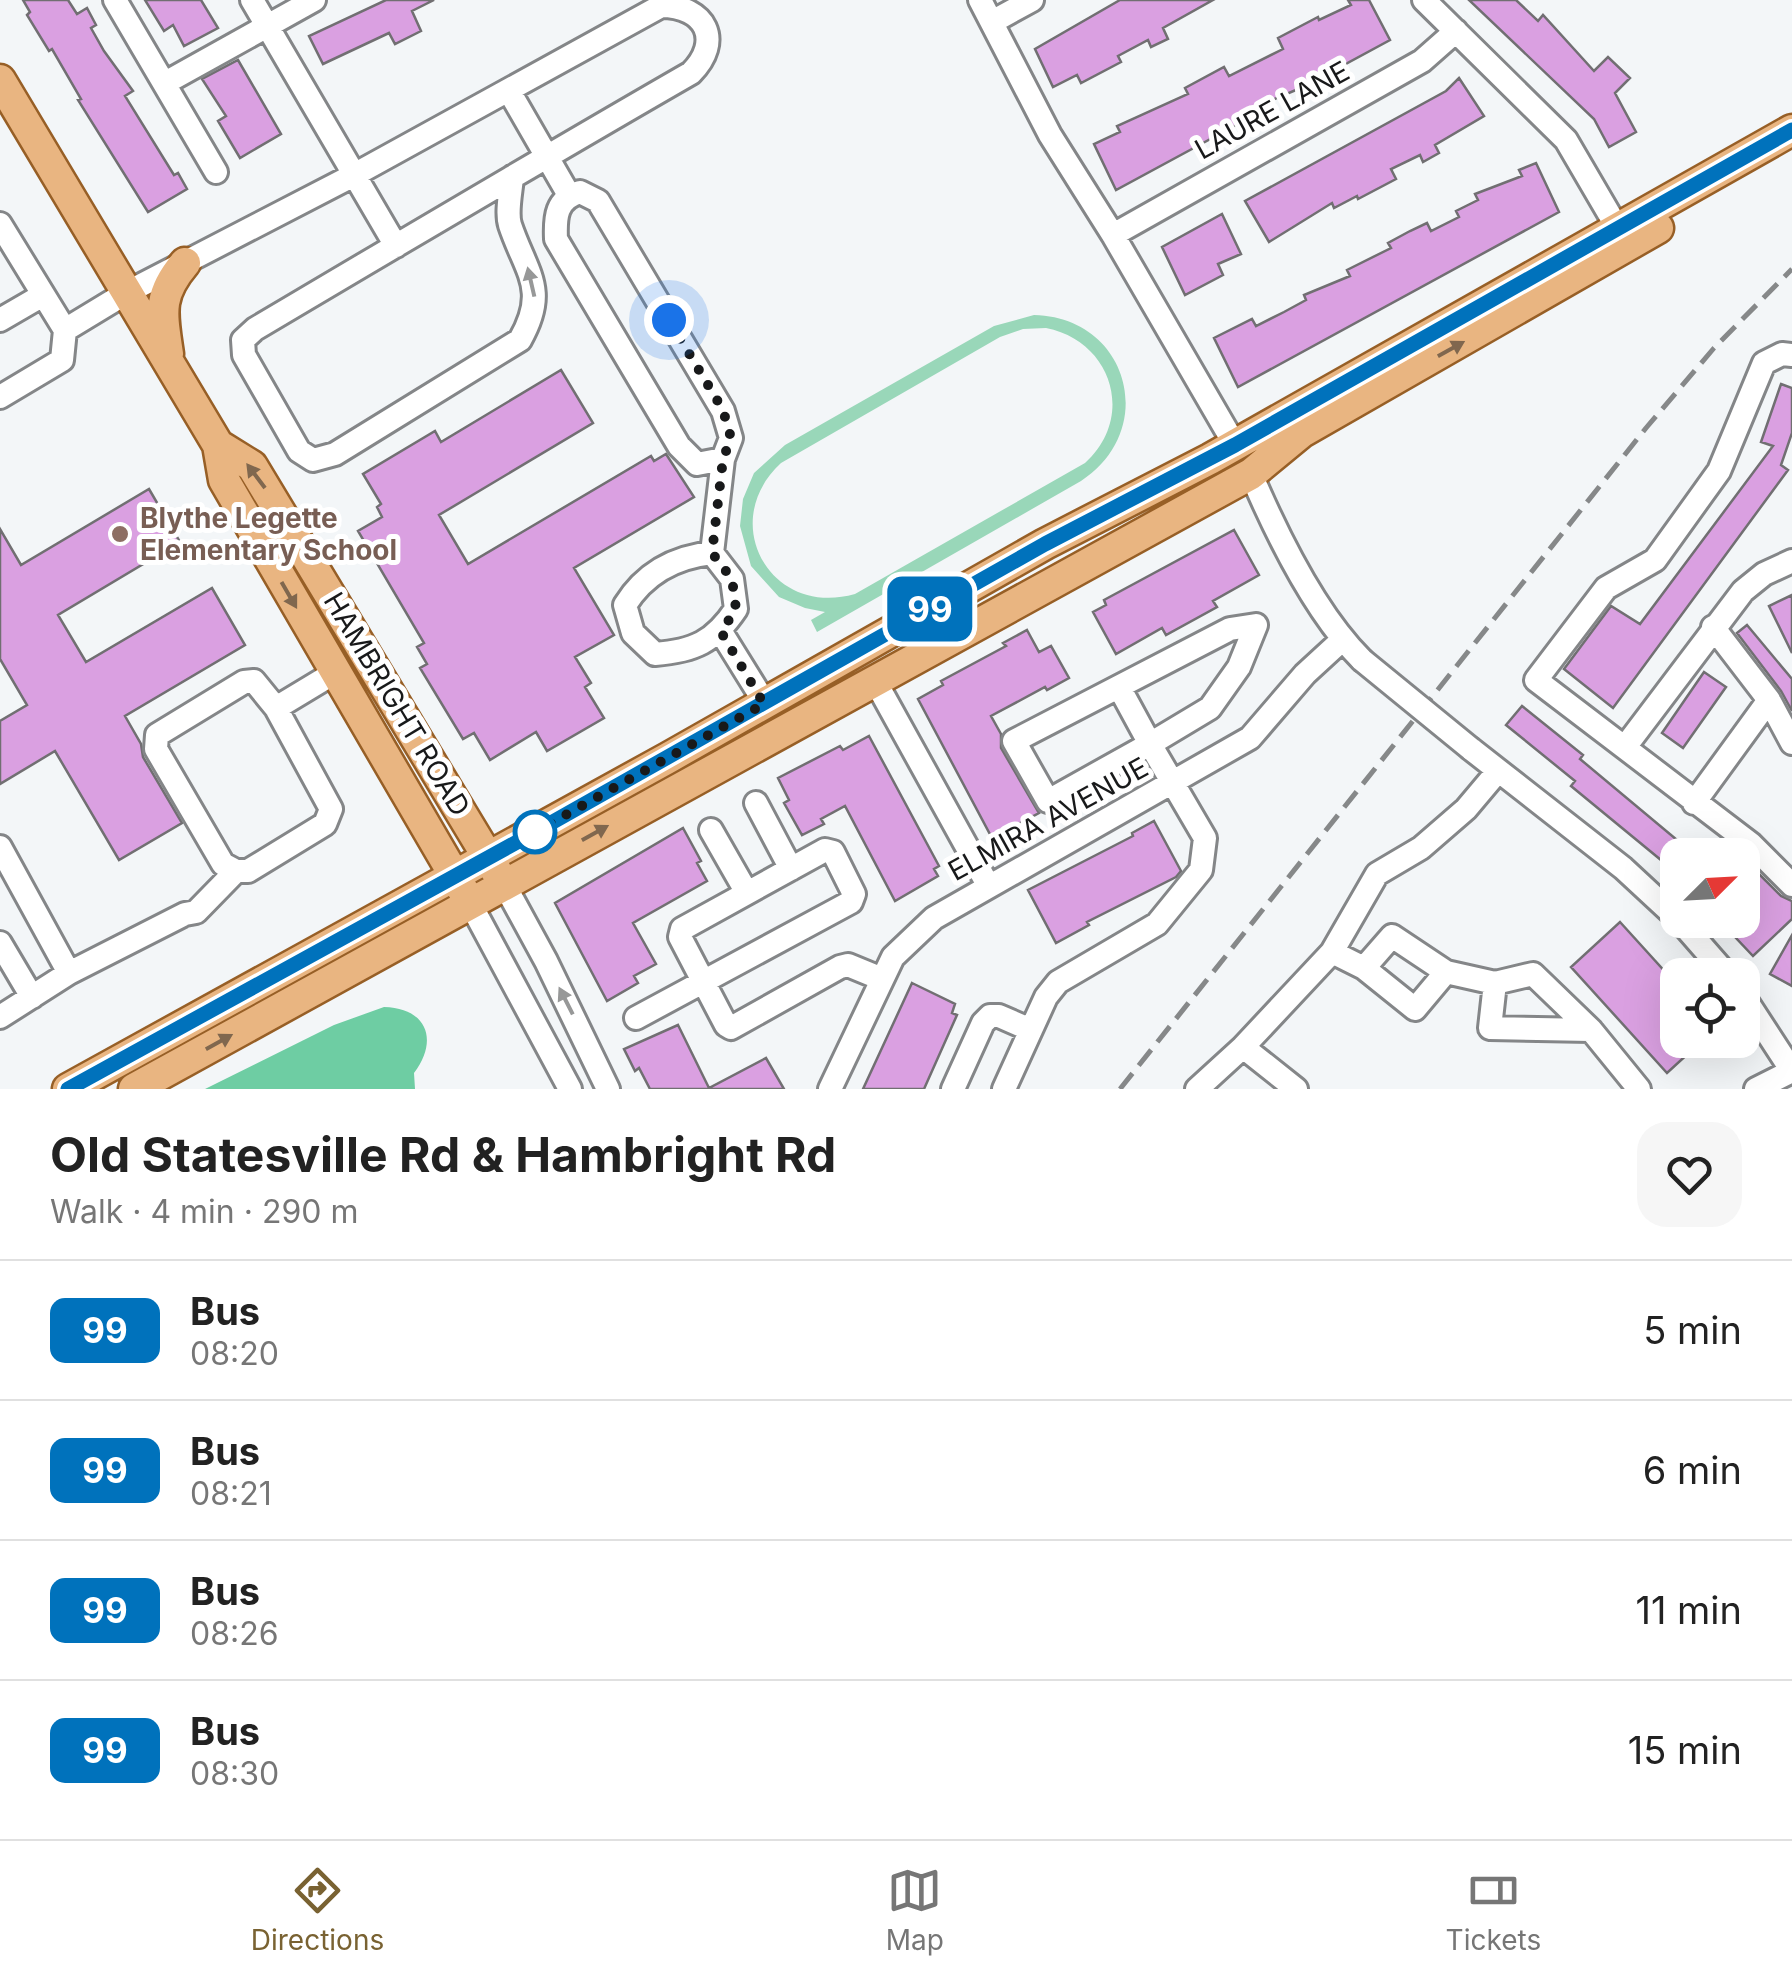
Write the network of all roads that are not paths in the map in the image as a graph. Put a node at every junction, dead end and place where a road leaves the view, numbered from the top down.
1 (115, 0) edge
2 (252, 0) edge
3 (314, 0) edge
4 (980, 0) edge
5 (1032, 0) edge
6 (1424, 0) edge
7 (992, 22) junction
8 (267, 26) junction
9 (1456, 31) junction
10 (0, 80) edge
11 (165, 84) junction
12 (509, 91) junction
13 (1792, 130) edge
14 (1792, 153) edge
15 (546, 156) junction
16 (216, 172) dead end
17 (354, 176) junction
18 (512, 177) junction
19 (569, 195) junction
20 (0, 224) edge
21 (1618, 228) junction
22 (1113, 235) junction
23 (396, 246) junction
24 (185, 264) junction
25 (126, 293) junction
26 (42, 296) junction
27 (0, 320) edge
28 (65, 330) junction
29 (1417, 340) junction
30 (1792, 355) edge
31 (170, 366) junction
32 (0, 397) edge
33 (218, 445) junction
34 (1235, 445) junction
35 (723, 459) junction
36 (1250, 474) junction
37 (1109, 551) junction
38 (712, 553) junction
39 (1792, 560) edge
40 (1713, 628) junction
41 (721, 632) junction
42 (1342, 640) junction
43 (334, 672) junction
44 (874, 679) junction
45 (1120, 686) junction
46 (1768, 700) junction
47 (764, 704) junction
48 (276, 708) junction
49 (1792, 743) edge
50 (1150, 744) junction
51 (1625, 747) junction
52 (1498, 770) junction
53 (1171, 784) junction
54 (756, 803) dead end
55 (1694, 804) junction
56 (711, 830) dead end
57 (0, 847) edge
58 (791, 869) junction
59 (236, 871) junction
60 (497, 871) junction
61 (988, 885) junction
62 (1792, 885) edge
63 (462, 889) junction
64 (747, 894) junction
65 (1660, 903) edge
66 (1695, 938) edge
67 (0, 944) edge
68 (1332, 952) junction
69 (1712, 958) edge
70 (1364, 968) junction
71 (1446, 972) junction
72 (69, 973) junction
73 (882, 979) junction
74 (703, 983) junction
75 (1495, 983) junction
76 (32, 997) junction
77 (0, 1017) edge
78 (636, 1018) dead end
79 (1760, 1022) edge
80 (1030, 1030) junction
81 (1591, 1030) junction
82 (1243, 1046) junction
83 (1792, 1071) edge
84 (68, 1089) edge
85 (134, 1089) edge
86 (570, 1089) edge
87 (608, 1089) edge
88 (830, 1089) edge
89 (954, 1089) edge
90 (1004, 1089) edge
91 (1197, 1089) edge
92 (1296, 1089) edge
93 (1640, 1089) edge
94 (1756, 1089) edge

1 - 11 street
2 - 8 street
3 - 8 street
4 - 7 street
5 - 7 street
6 - 9 street
7 - 22 street
8 - 11 street
8 - 17 street
9 - 21 street
9 - 22 street, LAURE LANE
10 - 25 main road, HAMBRIGHT ROAD
11 - 16 street
12 - 15 street
12 - 15 street
12 - 17 street
13 - 21 main road
36 -> 14 main road
15 - 18 street
15 - 19 street
17 - 23 street
17 - 24 street
18 - 23 street
23 -> 18 street
19 - 35 street
19 - 35 street
20 - 26 street
21 - 29 main road
22 - 34 street
24 - 25 street
24 - 31 main road
25 - 28 street
25 - 31 main road, HAMBRIGHT ROAD
26 - 27 street
26 - 28 street
28 - 32 street
29 - 34 main road
29 - 36 main road
30 - 51 street
31 - 33 main road, HAMBRIGHT ROAD
33 -> 43 main road, HAMBRIGHT ROAD
60 -> 33 main road, HAMBRIGHT ROAD
34 - 37 main road
34 - 47 main road
35 - 38 street
36 - 37 main road
36 - 42 street
37 - 44 main road
38 - 41 street
38 - 41 street
39 - 40 street
40 - 46 street
40 - 51 street
41 - 47 street
42 - 52 street, bridge
42 - 53 street, ELMIRA AVENUE
43 - 48 street
43 - 63 main road, HAMBRIGHT ROAD
60 -> 44 main road
44 - 61 street
45 - 50 street
45 - 50 street
45 - 50 street
46 - 49 street
46 - 55 street
47 - 60 main road
48 - 59 street
48 - 59 street
50 - 53 street
51 - 55 street
52 - 65 street
52 - 68 street
53 - 61 street, ELMIRA AVENUE
53 - 80 street
54 - 58 street
55 - 62 street
56 - 64 street
57 - 72 street
58 - 64 street
58 - 74 street
59 - 72 street
60 - 63 main road
87 -> 60 street, HAMBRIGHT ROAD
61 - 73 street, ELMIRA AVENUE
63 - 84 main road
85 -> 63 main road
63 - 86 street, HAMBRIGHT ROAD
64 - 74 street
66 - 69 street
67 - 76 street
68 - 70 street
68 - 82 street
70 - 71 street
70 - 71 street
71 - 75 street
72 - 76 street
73 - 74 street
73 - 88 street, ELMIRA AVENUE
74 - 78 street
75 - 81 street
75 - 81 street
76 - 77 street
79 - 83 street
80 - 89 street
80 - 90 street
81 - 93 street
82 - 91 street
82 - 92 street
83 - 94 street

